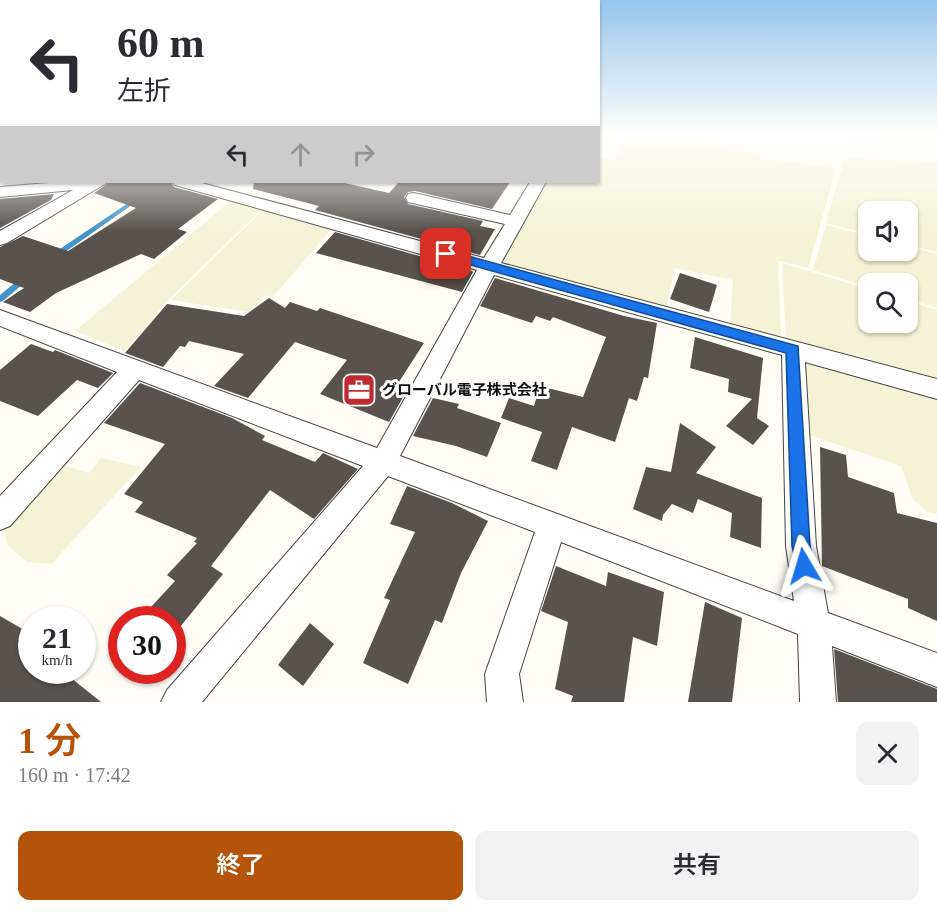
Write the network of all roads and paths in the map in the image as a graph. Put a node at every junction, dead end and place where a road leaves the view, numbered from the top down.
1 (89, 183) edge
2 (97, 183) edge
3 (185, 183) edge
4 (537, 183) edge
5 (0, 192) edge
6 (414, 198) dead end
7 (515, 221) junction
8 (0, 239) edge
9 (489, 266) junction
10 (0, 318) edge
11 (793, 350) junction
12 (135, 368) junction
13 (937, 388) edge
14 (383, 462) junction
15 (0, 516) edge
16 (552, 526) junction
17 (814, 625) junction
18 (937, 670) edge
19 (179, 702) edge
20 (505, 702) edge
21 (818, 702) edge

1 - 5 street
2 - 8 street
3 - 9 street
4 - 7 street
6 - 7 street
7 - 9 street
9 - 11 street
9 - 14 street
10 - 12 street
11 - 13 street
11 - 17 street
12 - 14 street
12 - 15 street
14 - 16 street
14 - 19 street
16 - 17 street
16 - 20 street
17 - 18 street
17 - 21 street

